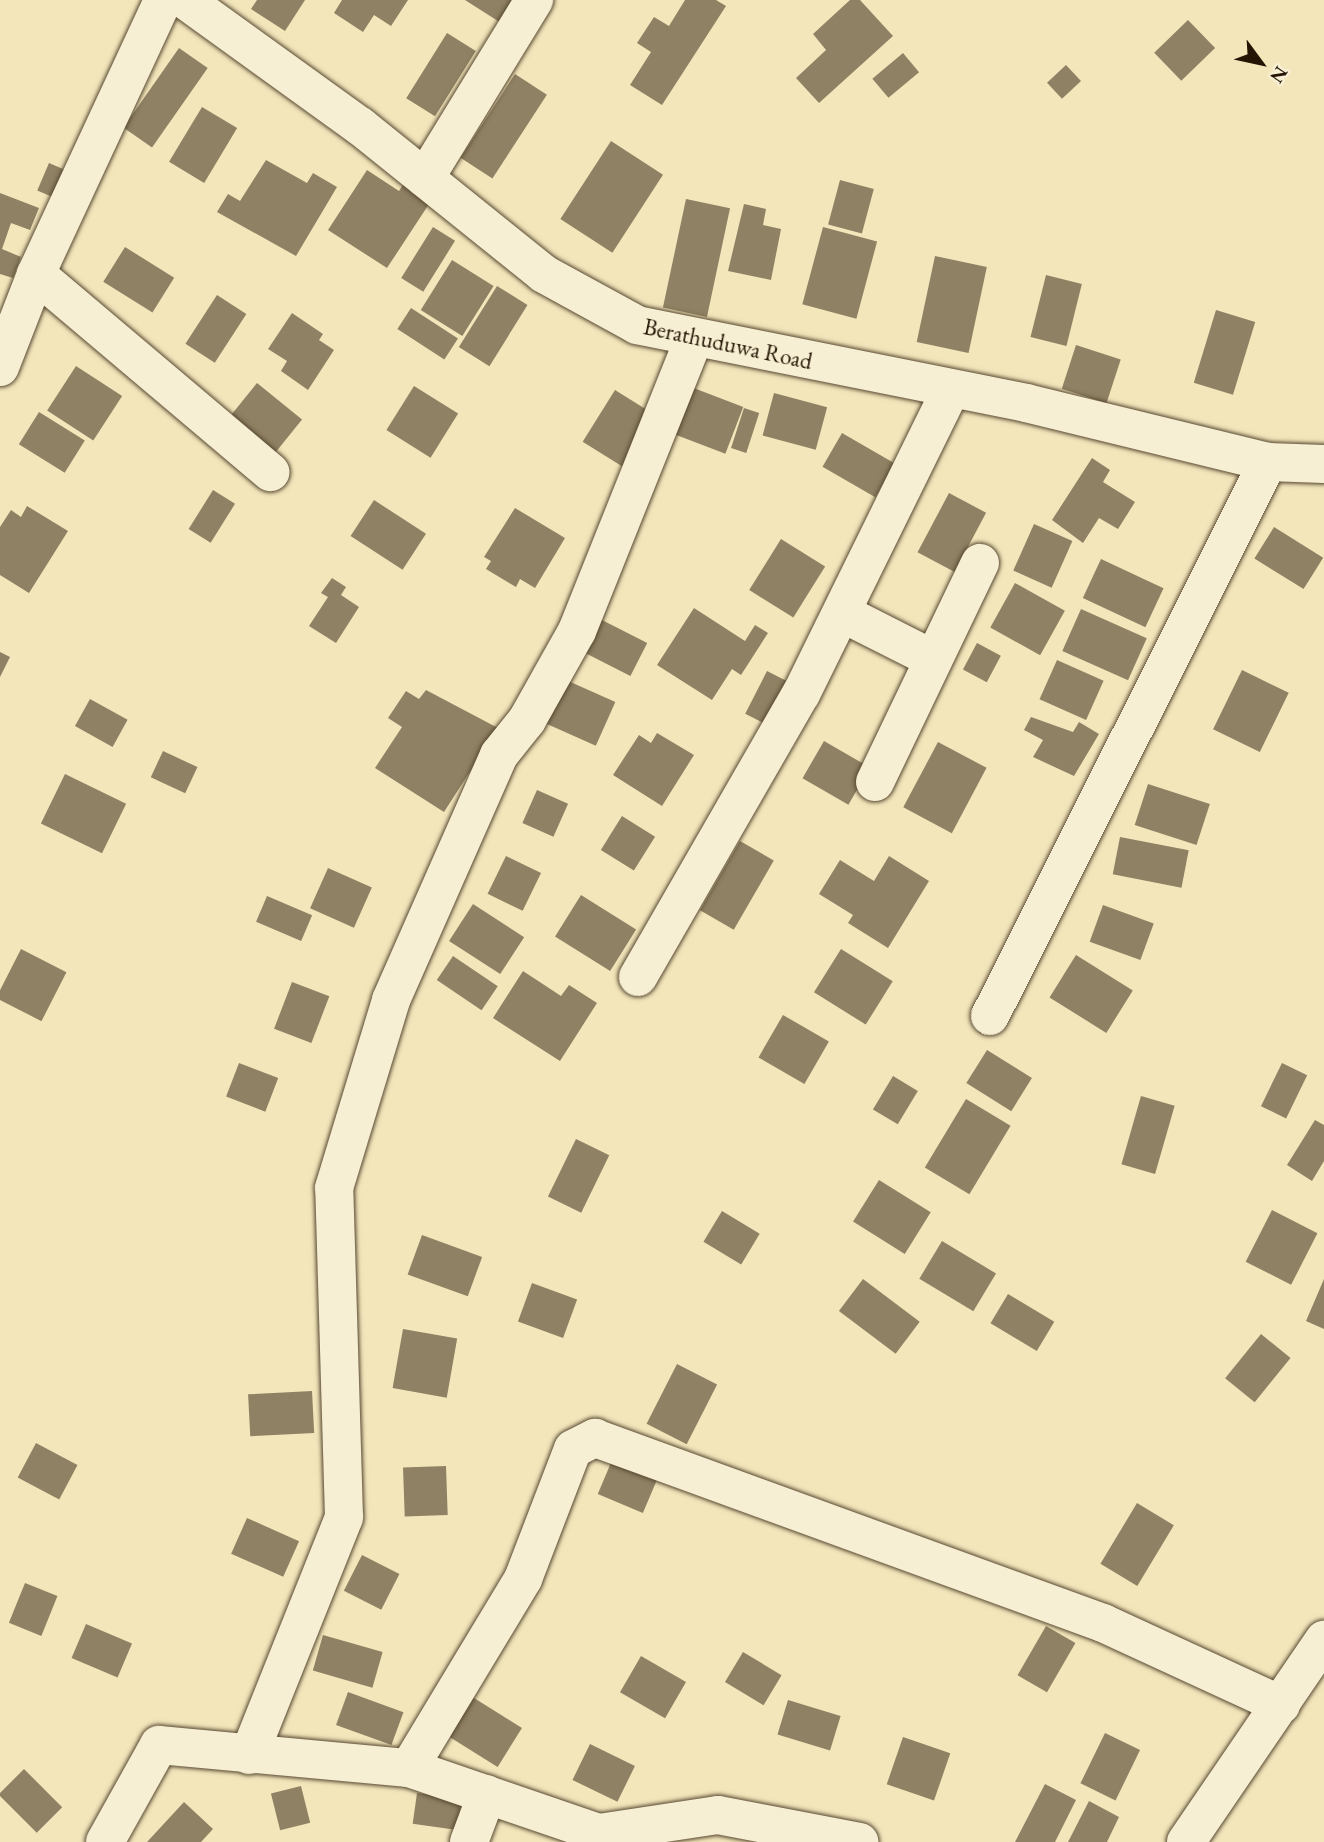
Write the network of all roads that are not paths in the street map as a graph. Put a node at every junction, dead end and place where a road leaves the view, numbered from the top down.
1 (163, 0) edge
2 (185, 0) edge
3 (534, 0) edge
4 (425, 178) junction
5 (36, 274) junction
6 (694, 338) junction
7 (0, 367) edge
8 (951, 389) junction
9 (1268, 462) junction
10 (1324, 464) edge
11 (270, 472) dead end
12 (980, 563) dead end
13 (842, 613) junction
14 (931, 657) junction
15 (875, 782) dead end
16 (638, 977) dead end
17 (990, 1016) dead end
18 (1324, 1640) edge
19 (1281, 1705) junction
20 (248, 1755) junction
21 (409, 1768) junction
22 (487, 1794) junction
23 (105, 1842) edge
24 (469, 1842) edge
25 (859, 1842) edge
26 (1186, 1842) edge

1 - 5 street
2 - 4 street, Berathuduwa Road
3 - 4 street
4 - 6 street, Berathuduwa Road
5 - 7 street
5 - 11 street
6 - 8 street, Berathuduwa Road
6 - 20 street
8 - 9 street, Berathuduwa Road
8 - 13 street
9 - 10 street, Berathuduwa Road
9 - 17 street
12 - 14 street
13 - 14 street
13 - 16 street
14 - 15 street
18 - 19 street
19 - 21 street
19 - 26 street
20 - 21 street
20 - 23 street
21 - 22 street
22 - 24 street
22 - 25 street

